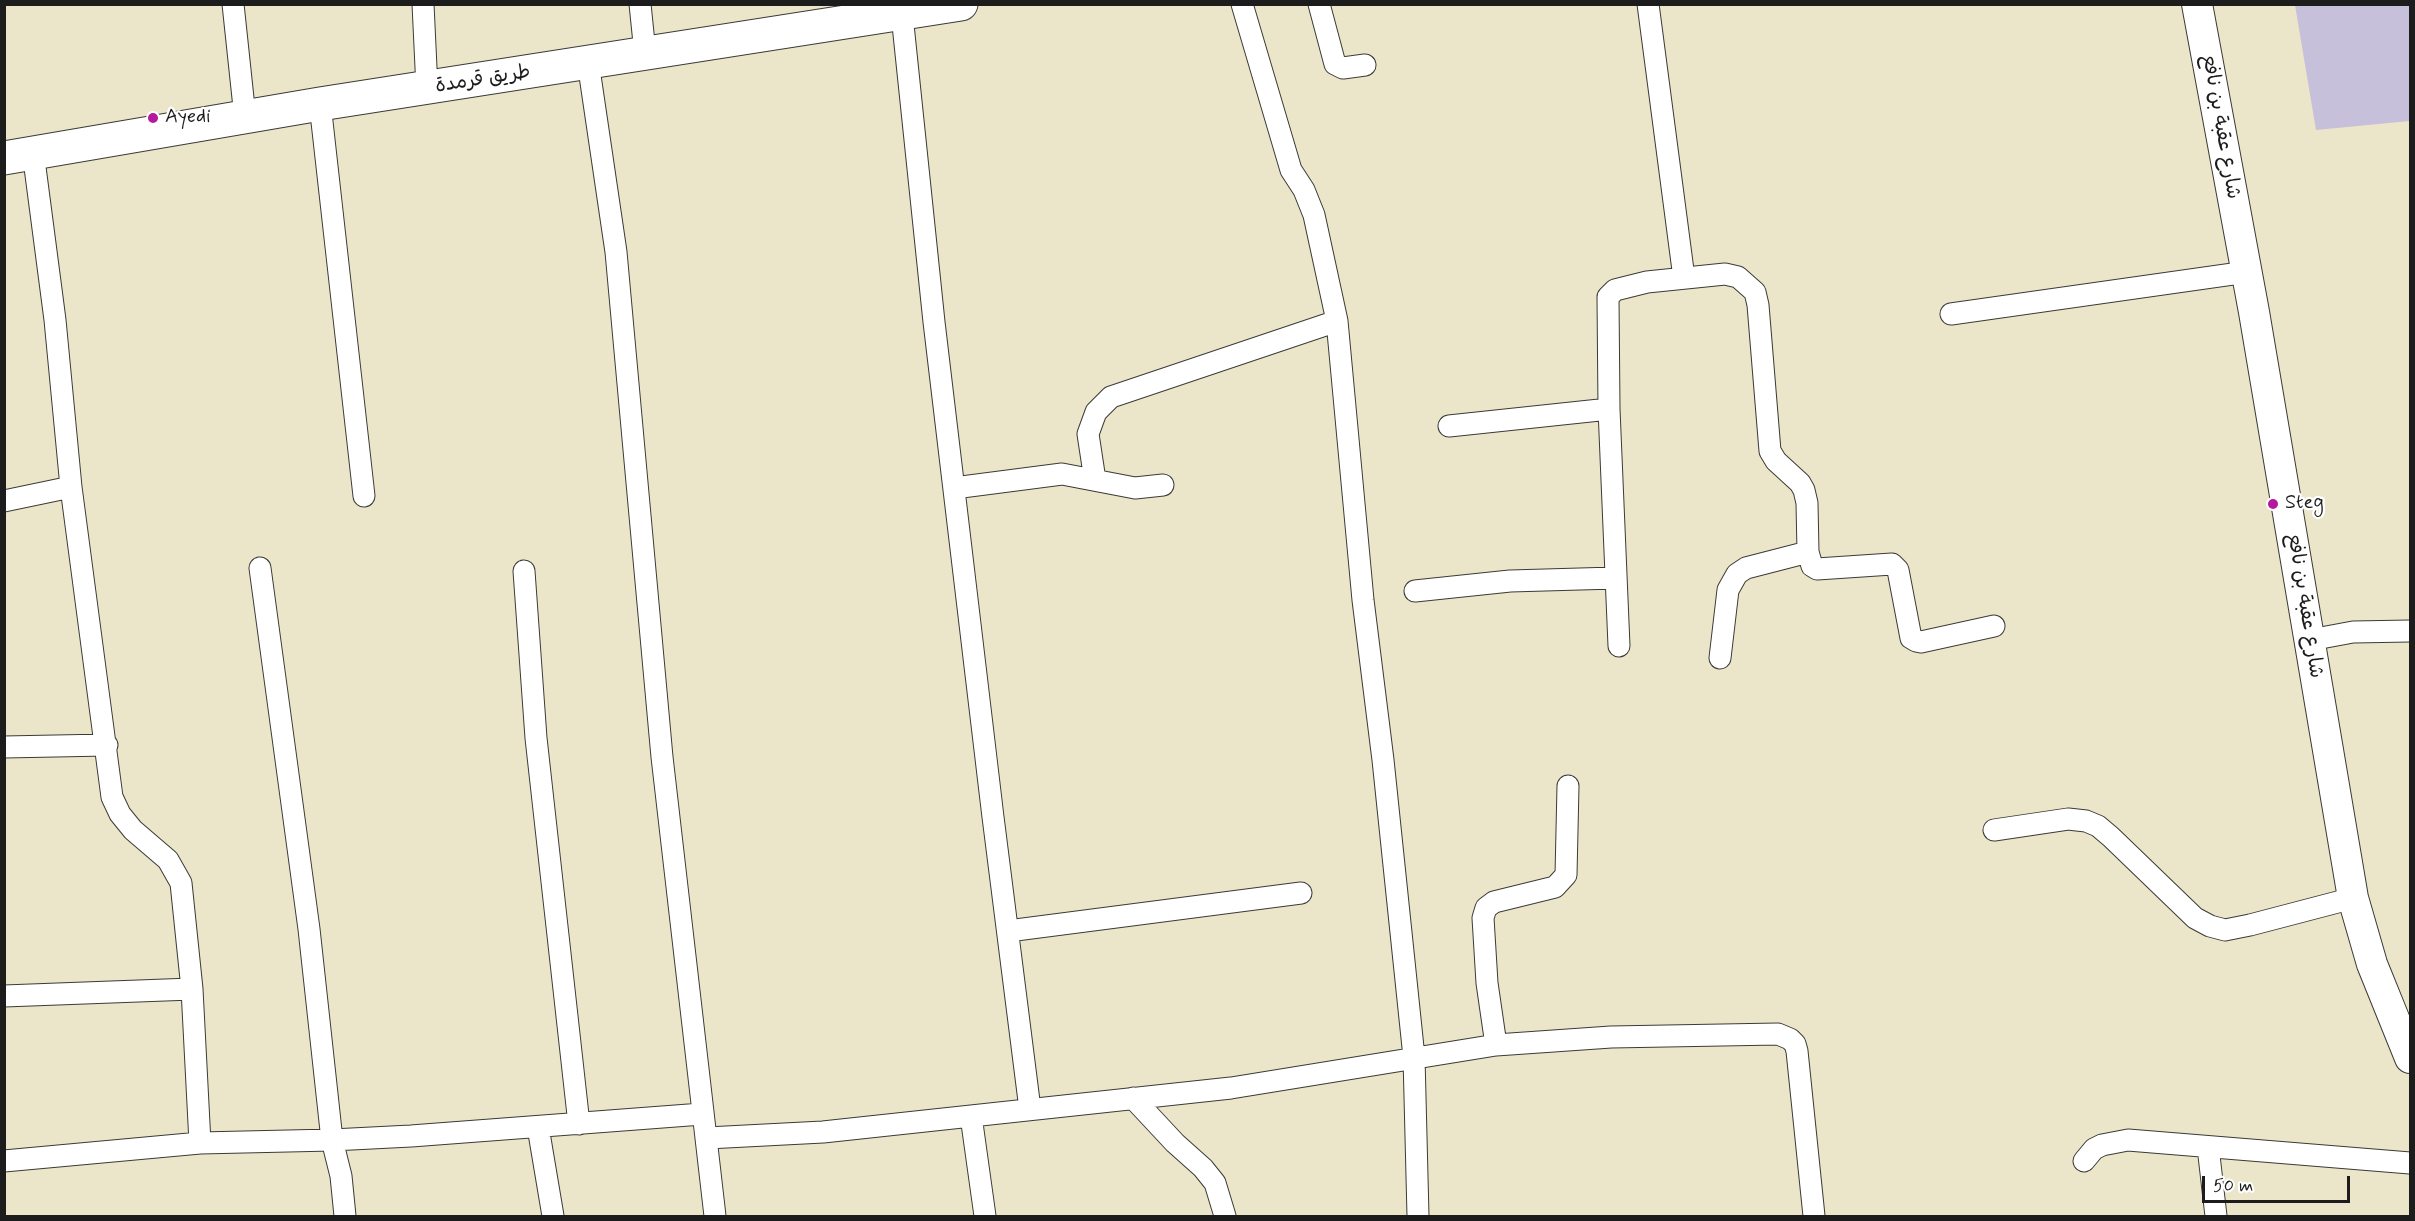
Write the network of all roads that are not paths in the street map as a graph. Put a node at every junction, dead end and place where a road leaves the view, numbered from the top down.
1 (233, 4) edge
2 (423, 4) edge
3 (640, 4) edge
4 (962, 4) edge
5 (1242, 4) edge
6 (1319, 4) edge
7 (1648, 4) edge
8 (2197, 4) edge
9 (902, 15) junction
10 (645, 53) junction
11 (588, 62) junction
12 (1365, 65) dead end
13 (427, 89) junction
14 (320, 104) junction
15 (245, 117) junction
16 (19, 155) edge
17 (2247, 272) junction
18 (1684, 278) junction
19 (1951, 314) dead end
20 (1337, 321) junction
21 (1609, 409) junction
22 (1449, 426) dead end
23 (1095, 480) junction
24 (1163, 485) dead end
25 (71, 487) junction
26 (954, 488) junction
27 (364, 496) dead end
28 (4, 501) edge
29 (1808, 552) junction
30 (260, 568) dead end
31 (524, 571) dead end
32 (1615, 578) junction
33 (1415, 591) dead end
34 (1994, 626) dead end
35 (2410, 631) edge
36 (2310, 640) junction
37 (1619, 646) dead end
38 (1720, 658) dead end
39 (107, 745) junction
40 (4, 747) edge
41 (1568, 786) dead end
42 (1994, 830) dead end
43 (1301, 893) dead end
44 (2353, 898) junction
45 (1008, 931) junction
46 (192, 989) junction
47 (4, 996) edge
48 (2402, 1017) edge
49 (1496, 1045) junction
50 (1414, 1057) junction
51 (2410, 1058) edge
52 (1133, 1098) junction
53 (1030, 1109) junction
54 (702, 1114) junction
55 (971, 1116) junction
56 (579, 1124) junction
57 (538, 1127) junction
58 (707, 1138) junction
59 (332, 1140) junction
60 (200, 1143) junction
61 (2208, 1147) junction
62 (4, 1161) edge
63 (2084, 1161) dead end
64 (2410, 1163) edge
65 (345, 1216) edge
66 (553, 1216) edge
67 (715, 1216) edge
68 (985, 1216) edge
69 (1225, 1216) edge
70 (1418, 1216) edge
71 (1814, 1216) edge
72 (2216, 1216) edge

1 - 15 street
2 - 13 street
3 - 10 street
4 - 9 main road, طريق قرمدة
5 - 20 street
6 - 12 street
7 - 18 street
8 - 17 main road, شارع عقبة بن نافع
9 - 10 main road, طريق قرمدة
9 - 26 street
10 - 11 main road, طريق قرمدة
11 - 13 main road, طريق قرمدة
11 - 54 street
13 - 14 main road, طريق قرمدة
14 - 15 main road, طريق قرمدة
14 - 27 street
15 - 16 main road, طريق قرمدة
16 - 25 street
17 - 19 street
17 - 36 main road, شارع عقبة بن نافع
18 - 21 street
18 - 29 street
20 - 23 street
20 - 50 street
21 - 22 street
21 - 32 street
23 - 24 street
23 - 26 street
25 - 28 street
25 - 39 street
26 - 45 street
29 - 34 street
29 - 38 street
30 - 59 street
31 - 56 street
32 - 33 street
32 - 37 street
35 - 36 street
36 - 44 main road, شارع عقبة بن نافع
39 - 40 street
39 - 46 street
41 - 49 street
42 - 44 street
43 - 45 street
44 - 48 main road, شارع عقبة بن نافع
45 - 53 street
46 - 47 street
46 - 60 street
48 - 51 main road, شارع عقبة بن نافع
49 - 50 street
49 - 71 street
50 - 52 street
50 - 70 street
52 - 53 street
52 - 69 street
53 - 55 street
54 - 56 street
54 - 58 street
55 - 58 street
55 - 68 street
56 - 57 street
57 - 59 street
57 - 66 street
58 - 67 street
59 - 60 street
59 - 65 street
60 - 62 street
61 - 63 street
61 - 64 street
61 - 72 street

